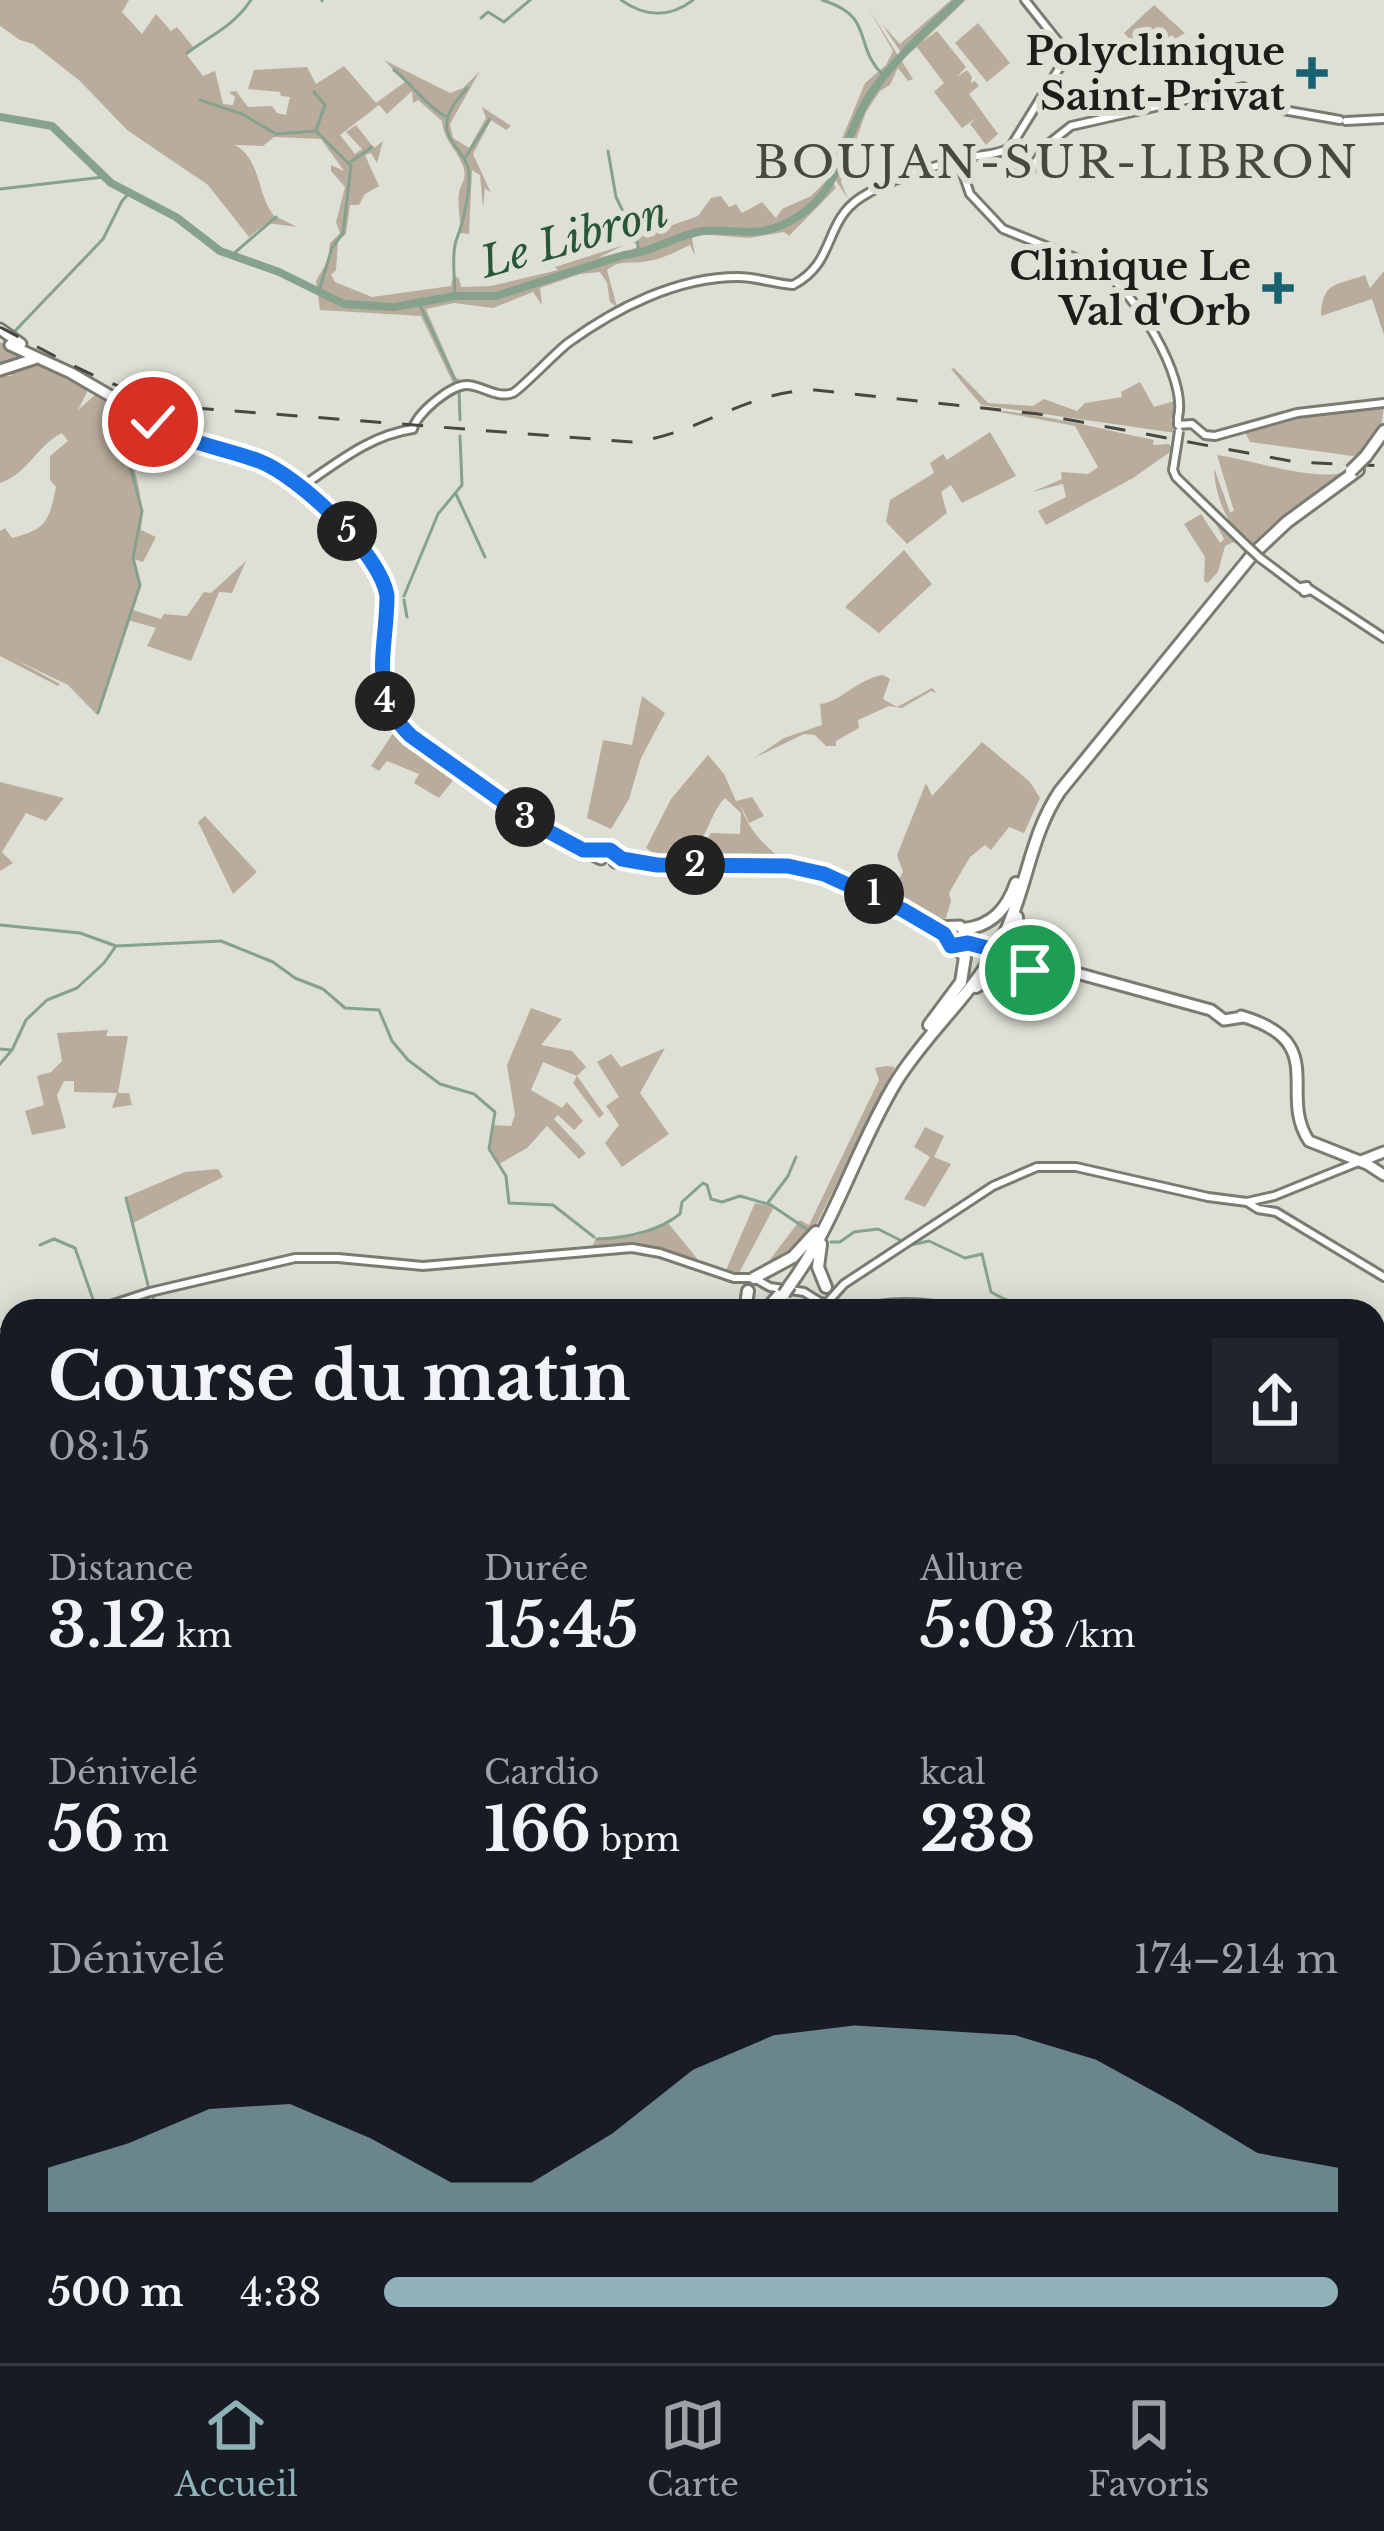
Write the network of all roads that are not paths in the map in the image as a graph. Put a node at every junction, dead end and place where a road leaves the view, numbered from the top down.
1 (1025, 0) edge
2 (1384, 117) edge
3 (1010, 148) junction
4 (959, 162) junction
5 (0, 330) edge
6 (5, 342) edge
7 (62, 369) junction
8 (0, 370) edge
9 (1384, 403) edge
10 (1182, 423) junction
11 (1384, 434) edge
12 (261, 462) junction
13 (1355, 471) junction
14 (301, 487) junction
15 (325, 511) junction
16 (1384, 638) edge
17 (1091, 746) junction
18 (1038, 832) junction
19 (947, 932) junction
20 (963, 939) junction
21 (1026, 957) junction
22 (1042, 962) junction
23 (943, 1018) junction
24 (902, 1067) junction
25 (1365, 1160) edge
26 (1384, 1175) edge
27 (838, 1196) junction
28 (1257, 1204) junction
29 (829, 1208) junction
30 (1384, 1276) edge
31 (752, 1284) junction
32 (782, 1289) junction
33 (825, 1296) junction
34 (128, 1299) edge
35 (748, 1299) edge
36 (775, 1299) edge
37 (821, 1299) edge
38 (827, 1299) edge
39 (829, 1299) edge

1 - 3 street
2 - 3 street
3 - 4 street
4 - 10 street
4 - 14 street
5 - 7 main road
6 - 7 main road
7 - 8 main road
7 - 12 main road
9 - 10 street
10 - 16 street, bridge
11 - 13 highway, bridge
12 - 14 main road
12 - 15 main road
13 - 17 highway
13 - 18 highway
14 - 15 main road
15 - 19 main road
17 - 20 highway
17 - 24 highway
18 - 21 highway
18 - 23 highway
19 - 20 main road
19 - 20 main road
20 - 21 main road, bridge
20 - 24 highway
21 - 22 main road
21 - 22 main road
21 - 23 highway
22 - 25 main road
23 - 24 highway
24 - 27 highway
24 - 29 highway
25 - 26 main road
25 - 28 street
27 - 32 highway
27 - 33 highway
28 - 30 street
28 - 33 street
29 - 31 highway
29 - 32 highway
31 - 32 street
31 - 34 street
31 - 35 highway
32 - 33 street
32 - 36 highway
33 - 37 highway
33 - 38 street
33 - 39 street

